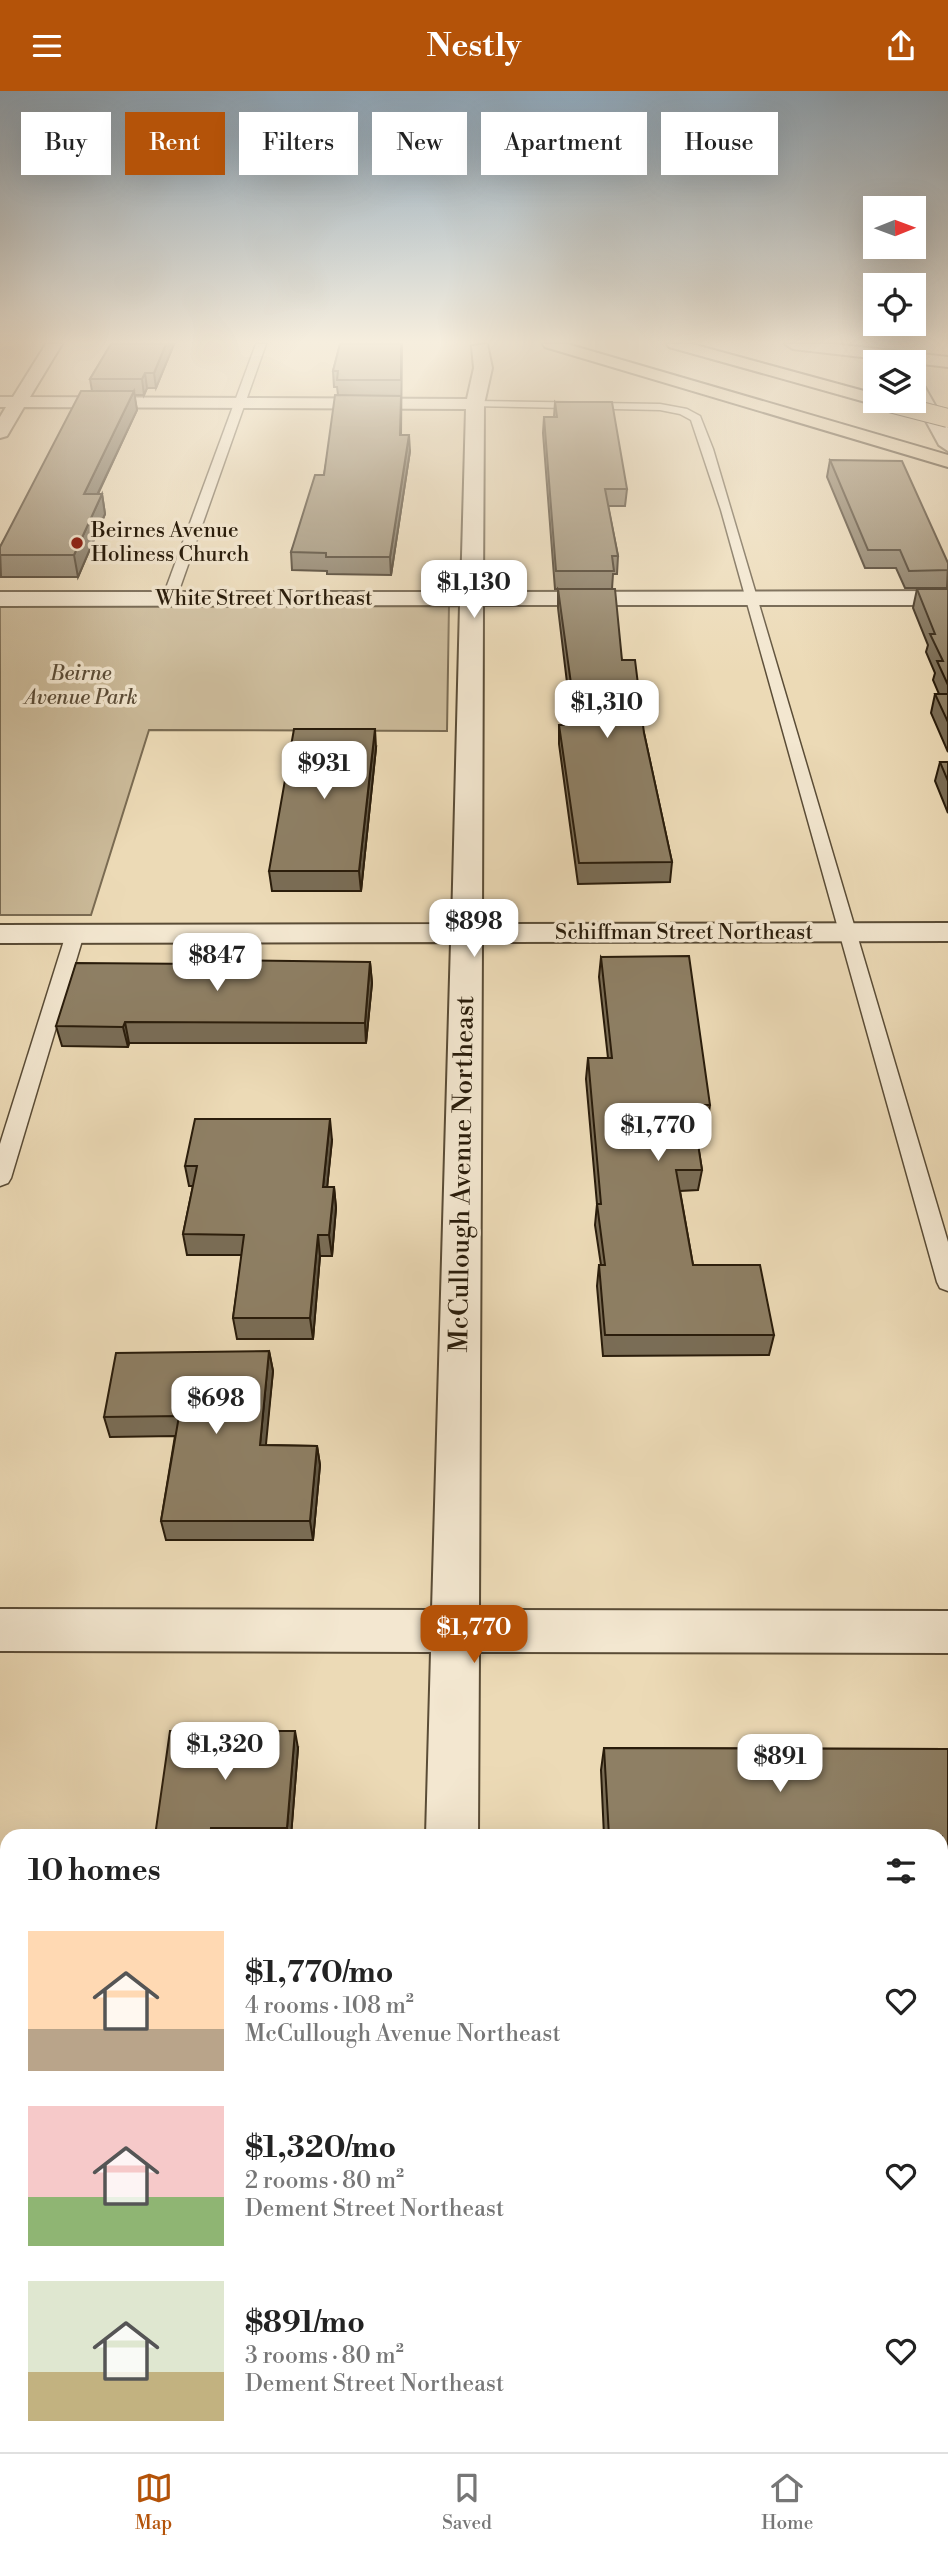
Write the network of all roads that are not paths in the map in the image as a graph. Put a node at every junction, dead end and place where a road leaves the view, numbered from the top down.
1 (221, 454) edge
2 (474, 454) edge
3 (711, 454) edge
4 (925, 454) edge
5 (948, 461) edge
6 (948, 598) edge
7 (0, 599) edge
8 (169, 599) junction
9 (471, 599) junction
10 (751, 599) junction
11 (948, 932) edge
12 (466, 933) junction
13 (850, 933) junction
14 (0, 934) edge
15 (75, 934) junction
16 (0, 1178) edge
17 (948, 1282) edge
18 (0, 1630) edge
19 (455, 1631) junction
20 (948, 1632) edge
21 (452, 1829) edge

1 - 8 lane
2 - 9 street, McCullough Avenue Northeast
3 - 10 lane
4 - 5 highway
6 - 10 street, White Street Northeast
7 - 8 street, White Street Northeast
8 - 9 street, White Street Northeast
9 - 10 street, White Street Northeast
9 - 12 street, McCullough Avenue Northeast
10 - 13 lane
11 - 13 street, Schiffman Street Northeast
12 - 13 street, Schiffman Street Northeast
12 - 15 street, Schiffman Street Northeast
12 - 19 street, McCullough Avenue Northeast
13 - 17 lane
14 - 15 street, Schiffman Street Northeast
15 - 16 lane
18 - 19 street
19 - 20 street
19 - 21 street, McCullough Avenue Northeast

